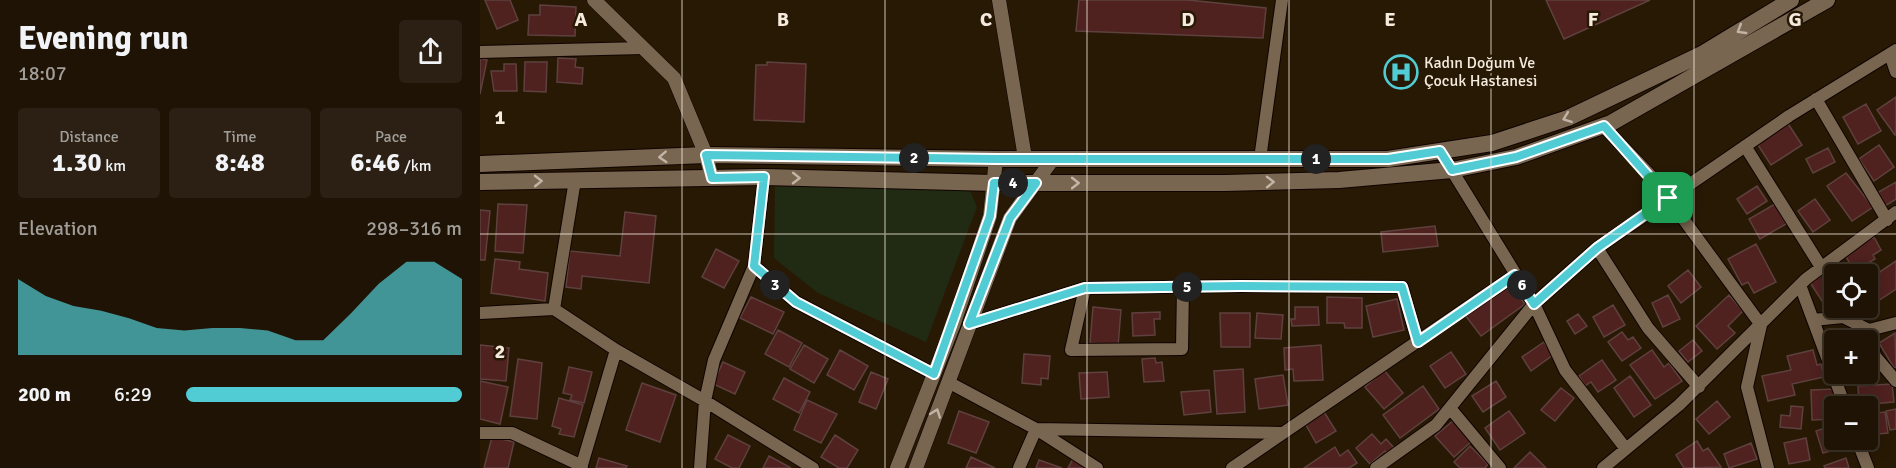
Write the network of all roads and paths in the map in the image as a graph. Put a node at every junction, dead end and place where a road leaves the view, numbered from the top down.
1 (594, 0) edge
2 (999, 0) edge
3 (1282, 0) edge
4 (1791, 0) edge
5 (1827, 0) edge
6 (643, 48) junction
7 (480, 52) edge
8 (1893, 52) edge
9 (1896, 72) edge
10 (1816, 99) junction
11 (1604, 126) junction
12 (1745, 146) junction
13 (1440, 151) junction
14 (706, 155) junction
15 (1025, 158) junction
16 (996, 159) junction
17 (1053, 159) junction
18 (1260, 159) junction
19 (480, 164) edge
20 (1452, 170) junction
21 (764, 177) junction
22 (712, 178) junction
23 (575, 180) junction
24 (480, 182) edge
25 (994, 183) junction
26 (1036, 183) junction
27 (1668, 198) junction
28 (1892, 216) edge
29 (1597, 248) junction
30 (754, 266) junction
31 (1821, 267) junction
32 (1515, 275) junction
33 (1800, 285) junction
34 (1184, 287) junction
35 (1085, 288) junction
36 (1534, 304) junction
37 (554, 309) junction
38 (480, 313) edge
39 (1813, 320) junction
40 (1896, 323) edge
41 (969, 324) junction
42 (1761, 325) junction
43 (1869, 330) joint
44 (1418, 342) junction
45 (616, 350) junction
46 (1878, 360) edge
47 (934, 374) junction
48 (1896, 381) edge
49 (948, 382) junction
50 (1699, 387) junction
51 (1841, 396) edge
52 (705, 401) junction
53 (1450, 408) junction
54 (1036, 429) junction
55 (480, 433) edge
56 (1283, 433) junction
57 (1626, 449) junction
58 (1861, 450) edge
59 (581, 467) edge
60 (700, 468) edge
61 (813, 468) edge
62 (897, 468) edge
63 (916, 468) edge
64 (1019, 468) edge
65 (1097, 468) edge
66 (1232, 468) edge
67 (1376, 468) edge
68 (1500, 468) edge
69 (1603, 468) edge
70 (1768, 468) edge
71 (1868, 468) edge

1 - 6 street
2 - 15 street
3 - 18 street
4 -> 13 main road
5 - 11 main road
6 - 7 street
6 - 14 street
8 - 9 street
8 - 10 street
10 - 12 street
10 - 28 street
11 - 20 main road
11 - 27 street
12 - 27 street
12 - 31 street
13 - 18 main road
13 - 20 street
14 - 16 main road
14 -> 19 main road
14 - 22 street
15 - 16 main road
15 - 17 main road
16 - 25 street
17 - 18 main road
17 - 26 street
26 -> 20 main road
20 - 32 street
21 - 22 main road
21 -> 25 main road
21 - 30 street
22 - 23 main road
24 -> 23 main road
23 - 37 street
25 - 26 main road
25 - 47 street
26 - 41 street
27 - 29 street
27 - 42 street
28 - 31 street
29 - 36 street
29 - 50 street
30 - 47 street
30 - 52 street
31 - 33 street
32 - 36 street
32 - 44 street
33 - 39 street
33 - 42 street
34 - 35 street
34 - 35 street
34 - 44 street
35 - 41 street
36 - 53 street
36 - 57 street
37 - 38 street
37 - 45 street
39 - 43 street
39 - 51 street
40 - 43 street
41 - 49 street
42 - 50 street
42 - 70 street
44 - 56 street
45 - 52 street
45 - 59 street
46 - 48 street
47 - 62 street
49 - 54 street
63 -> 49 street
50 - 57 street
52 - 60 street
52 - 61 street
53 - 67 street
53 - 68 street
54 - 56 street
54 - 64 street
54 - 65 street
55 - 59 street
56 - 66 street
57 - 69 street
58 - 71 street

